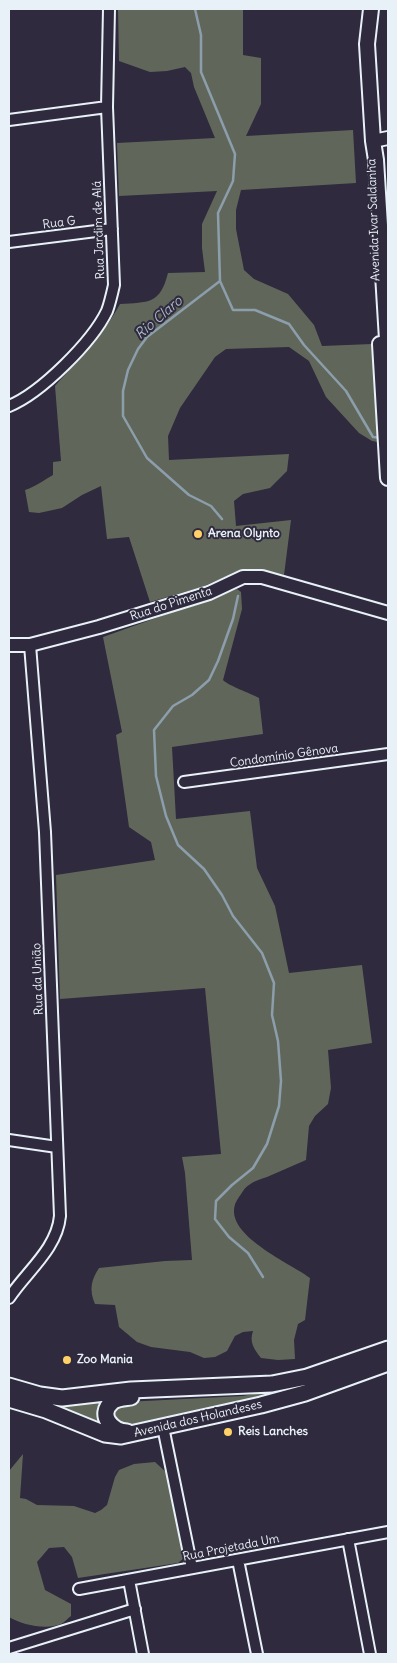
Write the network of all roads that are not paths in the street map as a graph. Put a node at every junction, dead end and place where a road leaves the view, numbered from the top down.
1 (109, 9) edge
2 (371, 9) edge
3 (107, 107) junction
4 (9, 120) edge
5 (388, 138) edge
6 (373, 141) junction
7 (112, 229) junction
8 (9, 242) edge
9 (383, 287) edge
10 (388, 356) edge
11 (9, 406) edge
12 (386, 420) edge
13 (388, 478) edge
14 (388, 613) edge
15 (9, 645) edge
16 (30, 645) junction
17 (388, 754) edge
18 (184, 782) dead end
19 (9, 1140) edge
20 (57, 1147) junction
21 (9, 1298) edge
22 (388, 1349) edge
23 (388, 1363) edge
24 (272, 1384) junction
25 (9, 1386) edge
26 (9, 1399) edge
27 (163, 1427) junction
28 (142, 1432) junction
29 (388, 1532) edge
30 (348, 1539) junction
31 (238, 1560) junction
32 (192, 1568) junction
33 (129, 1580) junction
34 (79, 1590) dead end
35 (135, 1609) junction
36 (9, 1648) edge
37 (143, 1654) edge
38 (257, 1654) edge
39 (370, 1654) edge

1 - 3 street, Rua Jardim de Alá
2 - 6 main road, Avenida Ivar Saldanha
3 - 4 street
3 - 7 street, Rua Jardim de Alá
5 - 6 street
6 - 9 main road, Avenida Ivar Saldanha
7 - 8 street, Rua G
7 - 11 street, Rua Jardim de Alá
9 - 10 main road, Avenida Ivar Saldanha
9 - 12 main road, Avenida Ivar Saldanha
12 - 13 main road, Avenida Ivar Saldanha
14 - 16 street, Rua do Pimenta
15 - 16 street, Rua do Pimenta
16 - 20 street, Rua da União
17 - 18 street, Condomínio Gênova
19 - 20 street
20 - 21 street, Rua da União
22 - 24 main road, Avenida dos Holandeses
23 - 27 main road, Avenida dos Holandeses
24 - 25 main road, Avenida dos Holandeses
24 - 28 main road
26 - 28 main road, Avenida dos Holandeses
27 - 28 main road, Avenida dos Holandeses
27 - 32 street
29 - 30 street, Rua Projetada Um
30 - 31 street, Rua Projetada Um
30 - 39 street
31 - 32 street, Rua Projetada Um
31 - 38 street
32 - 33 street, Rua Projetada Um
33 - 34 street, Rua Projetada Um
33 - 35 street
35 - 36 street
35 - 37 street

